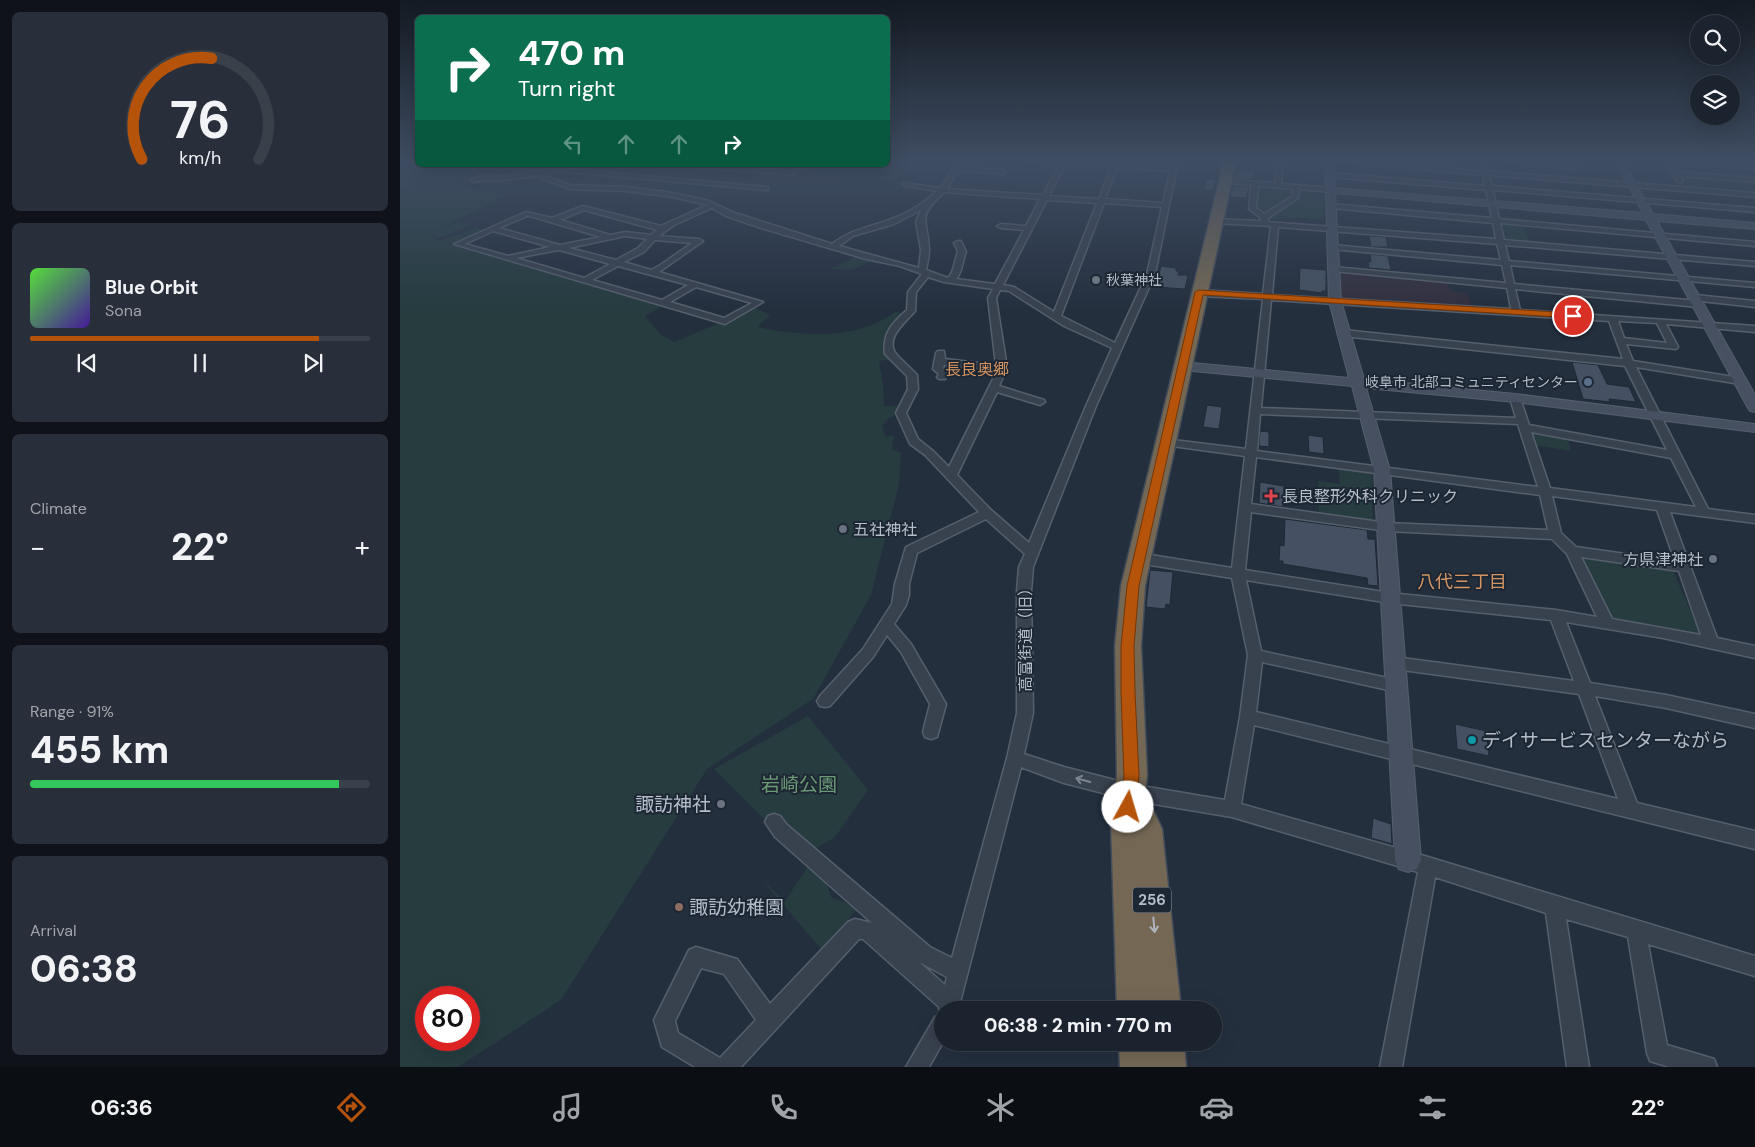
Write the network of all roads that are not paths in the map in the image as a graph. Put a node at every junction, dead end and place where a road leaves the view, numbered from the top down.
1 (576, 211) edge
2 (594, 211) edge
3 (701, 211) edge
4 (723, 211) edge
5 (914, 211) edge
6 (924, 211) edge
7 (1039, 211) edge
8 (1097, 211) edge
9 (1166, 211) edge
10 (1218, 211) edge
11 (1253, 211) edge
12 (1277, 211) edge
13 (1331, 211) edge
14 (1384, 211) edge
15 (1494, 211) edge
16 (1569, 211) edge
17 (1647, 211) edge
18 (1651, 218) junction
19 (1265, 220) junction
20 (552, 221) junction
21 (1216, 221) junction
22 (1496, 221) junction
23 (1275, 224) junction
24 (1002, 226) dead end
25 (1755, 226) edge
26 (1332, 227) junction
27 (1030, 228) junction
28 (493, 229) junction
29 (662, 229) junction
30 (1661, 236) junction
31 (610, 237) junction
32 (654, 238) junction
33 (1581, 239) junction
34 (1501, 242) junction
35 (958, 243) dead end
36 (1755, 244) edge
37 (559, 246) junction
38 (834, 246) junction
39 (1332, 247) junction
40 (1672, 256) junction
41 (506, 258) junction
42 (618, 262) junction
43 (1505, 262) junction
44 (1755, 264) edge
45 (1333, 269) junction
46 (652, 272) junction
47 (924, 273) junction
48 (1684, 278) junction
49 (586, 280) junction
50 (950, 281) junction
51 (695, 284) junction
52 (1755, 285) edge
53 (999, 286) junction
54 (1510, 286) junction
55 (1199, 292) junction
56 (1267, 297) junction
57 (1334, 301) junction
58 (1696, 301) junction
59 (663, 303) junction
60 (1755, 304) edge
61 (1516, 312) junction
62 (1056, 317) junction
63 (1612, 318) junction
64 (1660, 321) junction
65 (1710, 324) junction
66 (1755, 329) edge
67 (1343, 333) junction
68 (1620, 340) junction
69 (1117, 347) junction
70 (1629, 363) junction
71 (1182, 366) junction
72 (1002, 368) junction
73 (1259, 373) junction
74 (942, 377) dead end
75 (1740, 381) junction
76 (1357, 382) junction
77 (994, 388) junction
78 (1515, 398) junction
79 (1040, 402) dead end
80 (1755, 408) edge
81 (1256, 411) junction
82 (1656, 415) junction
83 (1367, 416) junction
84 (1523, 424) junction
85 (1755, 428) edge
86 (1164, 442) junction
87 (1251, 453) junction
88 (1676, 455) junction
89 (1382, 470) junction
90 (951, 476) junction
91 (1545, 492) junction
92 (1662, 506) junction
93 (1246, 507) junction
94 (1704, 512) junction
95 (987, 513) junction
96 (1755, 519) edge
97 (1388, 527) junction
98 (1555, 535) junction
99 (1572, 551) junction
100 (1031, 552) junction
101 (1138, 558) junction
102 (1683, 567) junction
103 (1238, 575) junction
104 (1390, 598) junction
105 (1556, 615) junction
106 (1607, 623) junction
107 (887, 625) junction
108 (1711, 642) junction
109 (1755, 652) edge
110 (1255, 655) junction
111 (1394, 663) junction
112 (1397, 686) junction
113 (1585, 689) junction
114 (825, 701) dead end
115 (1248, 717) junction
116 (1755, 721) edge
117 (931, 732) dead end
118 (1402, 756) junction
119 (1015, 758) junction
120 (1130, 792) junction
121 (1232, 809) junction
122 (1631, 810) junction
123 (774, 822) dead end
124 (1755, 840) edge
125 (1418, 863) junction
126 (1555, 906) junction
127 (1636, 930) junction
128 (1755, 966) edge
129 (959, 972) junction
130 (944, 1001) edge
131 (950, 1001) edge
132 (1136, 1001) edge
133 (1161, 1001) edge
134 (769, 1020) junction
135 (934, 1037) edge
136 (1138, 1051) edge
137 (1166, 1051) edge
138 (715, 1067) edge
139 (726, 1067) edge
140 (916, 1067) edge
141 (1139, 1067) edge
142 (1167, 1067) edge
143 (1391, 1067) edge
144 (1578, 1067) edge
145 (1706, 1067) edge

1 - 20 street
2 - 29 street
3 - 29 street
4 - 38 street
5 - 38 street
6 - 47 street
7 - 27 street
8 - 62 street
9 - 69 street, 高富街道（旧）
10 - 21 highway, 256
11 - 19 street
12 - 19 street
13 - 26 street
14 - 22 street
15 - 22 street
16 - 18 street
17 - 18 street
18 - 25 street
18 - 30 street
19 - 21 street
19 - 23 street
20 - 28 street
20 - 31 street
21 - 55 highway, 256
22 - 33 street
22 - 34 street
23 - 26 street
23 - 56 street
24 - 27 street
26 - 34 street
26 - 39 street
27 - 53 street
28 - 37 street
28 - 41 street
29 - 32 street
30 - 33 street
30 - 36 street
30 - 40 street
31 - 32 street
31 - 37 street
32 - 42 street
32 - 46 street
33 - 34 street
33 - 40 street
34 - 43 street
35 - 50 street
37 - 41 street
37 - 42 street
38 - 47 street
39 - 43 street
39 - 45 street
40 - 44 street
40 - 48 street
41 - 49 street
42 - 46 street
42 - 49 street
43 - 48 street
43 - 54 street
45 - 54 street
45 - 57 street
46 - 51 street
47 - 50 street
47 - 90 street
48 - 52 street
48 - 58 street
49 - 59 street
50 - 53 street
51 - 59 street
51 - 59 street
53 - 62 street
53 - 72 street
54 - 58 street
54 - 61 street
55 - 56 street
55 - 71 highway, 256
56 - 57 street
56 - 73 street
57 - 61 street
57 - 67 street
58 - 60 street
58 - 65 street
61 - 63 street
62 - 69 street
63 - 64 street
63 - 68 street
64 - 65 street
64 - 68 street
65 - 66 street
65 - 75 street
67 - 70 street
67 - 76 street
68 - 70 street
69 - 100 street, 高富街道（旧）
70 - 75 street
70 - 82 street
71 - 73 street
71 - 86 highway, 256
72 - 74 street
72 - 77 street
73 - 76 street
73 - 81 street
75 - 80 street
76 - 78 street
76 - 83 street
77 - 79 street
77 - 90 street
78 - 82 street
78 - 84 street
81 - 83 street
81 - 87 street
82 - 85 street
82 - 88 street
83 - 84 street
83 - 89 street
84 - 88 street
84 - 91 street
86 - 87 street
86 - 101 highway, 256
87 - 89 street
87 - 93 street
88 - 94 street
89 - 91 street
89 - 97 street
90 - 95 street
91 - 92 street
91 - 98 street
92 - 94 street
92 - 102 street
93 - 97 street
93 - 103 street
94 - 96 street
95 - 100 street
95 - 107 street
97 - 98 street
97 - 104 street
98 - 99 street
99 - 102 street
99 - 106 street
100 - 119 street, 高富街道（旧）
101 - 103 street
101 - 120 highway, 256
102 - 108 street
103 - 104 street
103 - 110 street
104 - 105 street
104 - 111 street
105 - 106 street
105 - 113 street
106 - 108 street
107 - 114 street
107 - 117 street
108 - 109 street
110 - 112 street
110 - 115 street
111 - 112 street
111 - 113 street
112 - 118 street
113 - 116 street
113 - 122 street
115 - 118 street
115 - 121 street
118 - 122 street
118 - 125 street
120 -> 119 street
119 - 129 street, 高富街道（旧）
120 - 121 street
120 - 132 highway, 256
120 -> 133 highway, 256
121 - 125 street
122 - 124 street
123 - 129 street
125 - 126 street
125 - 143 street
126 - 127 street
126 - 144 street
127 - 128 street
127 - 145 street
129 - 131 street, 高富街道（旧）
130 - 134 street
134 - 138 street
134 - 139 street
135 - 140 street
136 - 141 highway
137 - 142 highway

